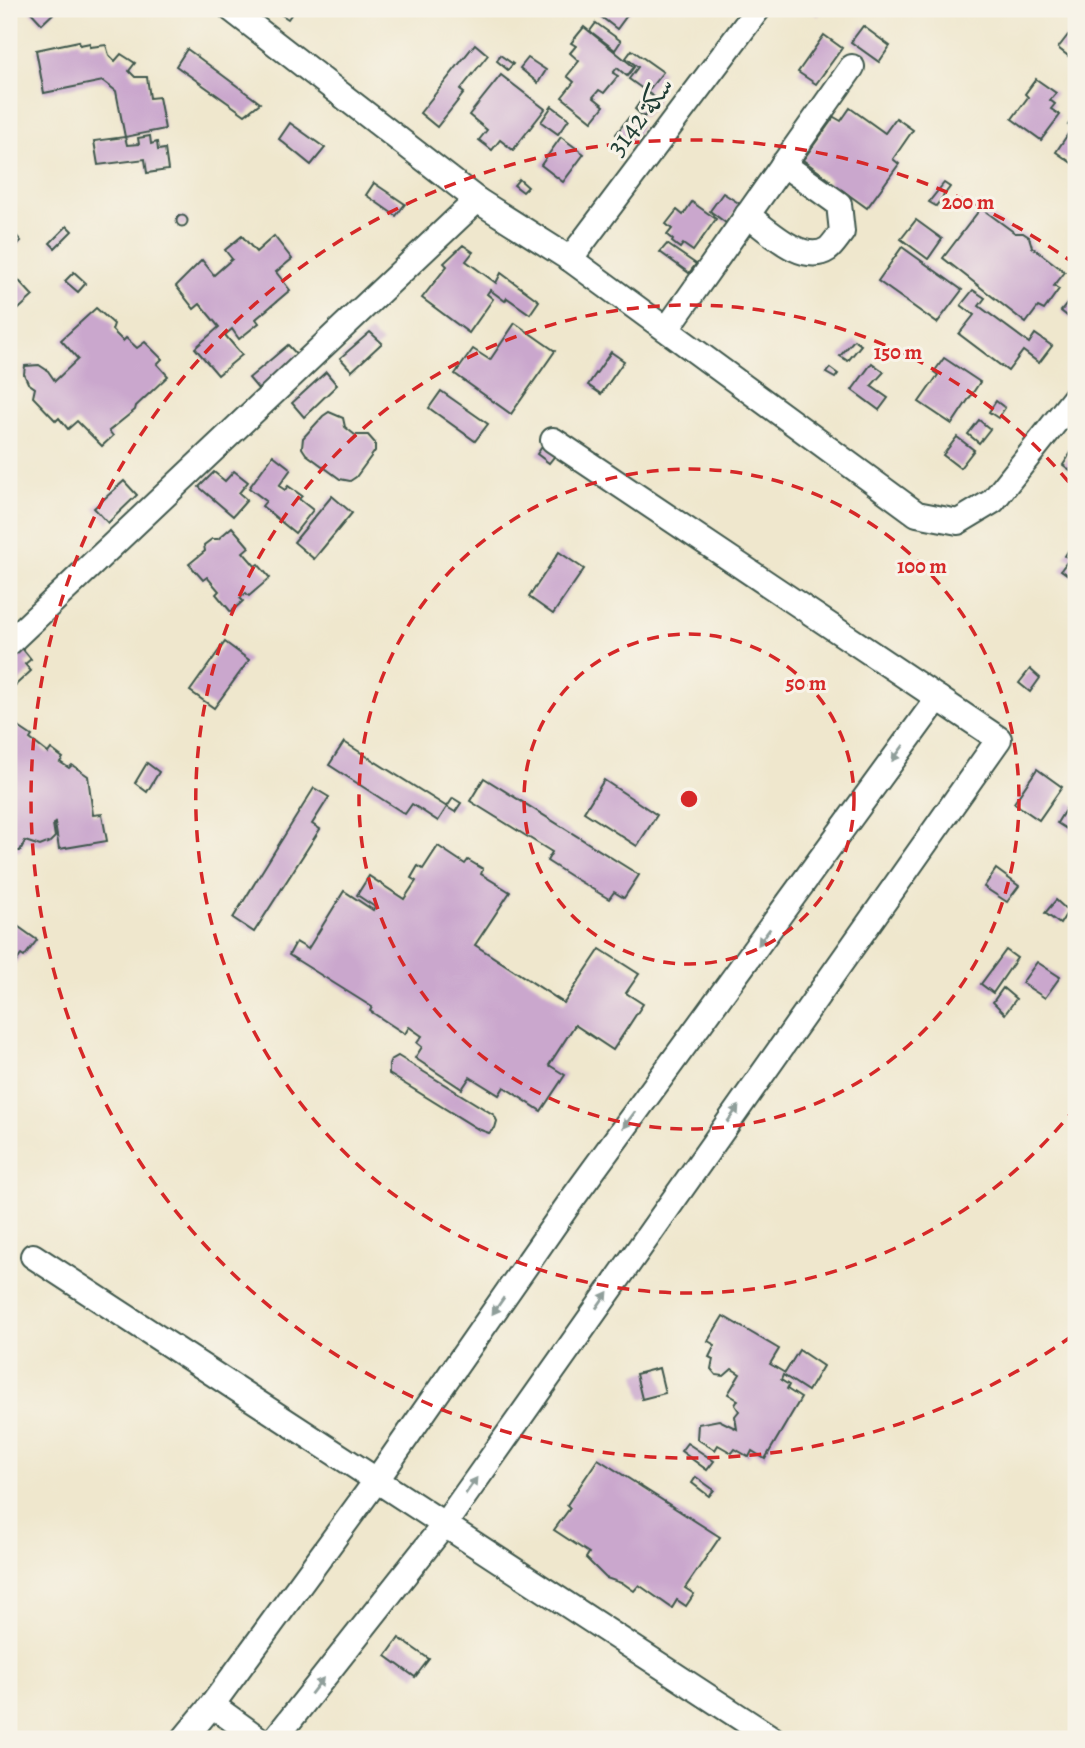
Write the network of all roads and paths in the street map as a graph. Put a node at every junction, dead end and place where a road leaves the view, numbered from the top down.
1 (231, 9) edge
2 (758, 9) edge
3 (852, 66) dead end
4 (783, 164) junction
5 (477, 200) junction
6 (747, 215) junction
7 (570, 259) junction
8 (667, 329) junction
9 (1076, 396) edge
10 (553, 440) dead end
11 (9, 643) edge
12 (938, 698) junction
13 (33, 1256) dead end
14 (376, 1481) junction
15 (444, 1525) junction
16 (212, 1705) junction
17 (184, 1739) edge
18 (259, 1739) edge
19 (275, 1739) edge
20 (773, 1739) edge

1 - 5 street
2 - 7 street, سكة 3142
3 - 4 street
4 - 6 street
4 - 6 street
5 - 7 street
5 - 11 street
6 - 8 street
7 - 8 street
8 - 9 street
10 - 12 street
12 -> 14 street
15 -> 12 street
13 - 14 street
14 - 15 street
14 - 16 street
19 -> 15 street
15 - 20 street
16 - 17 street
16 - 18 street

